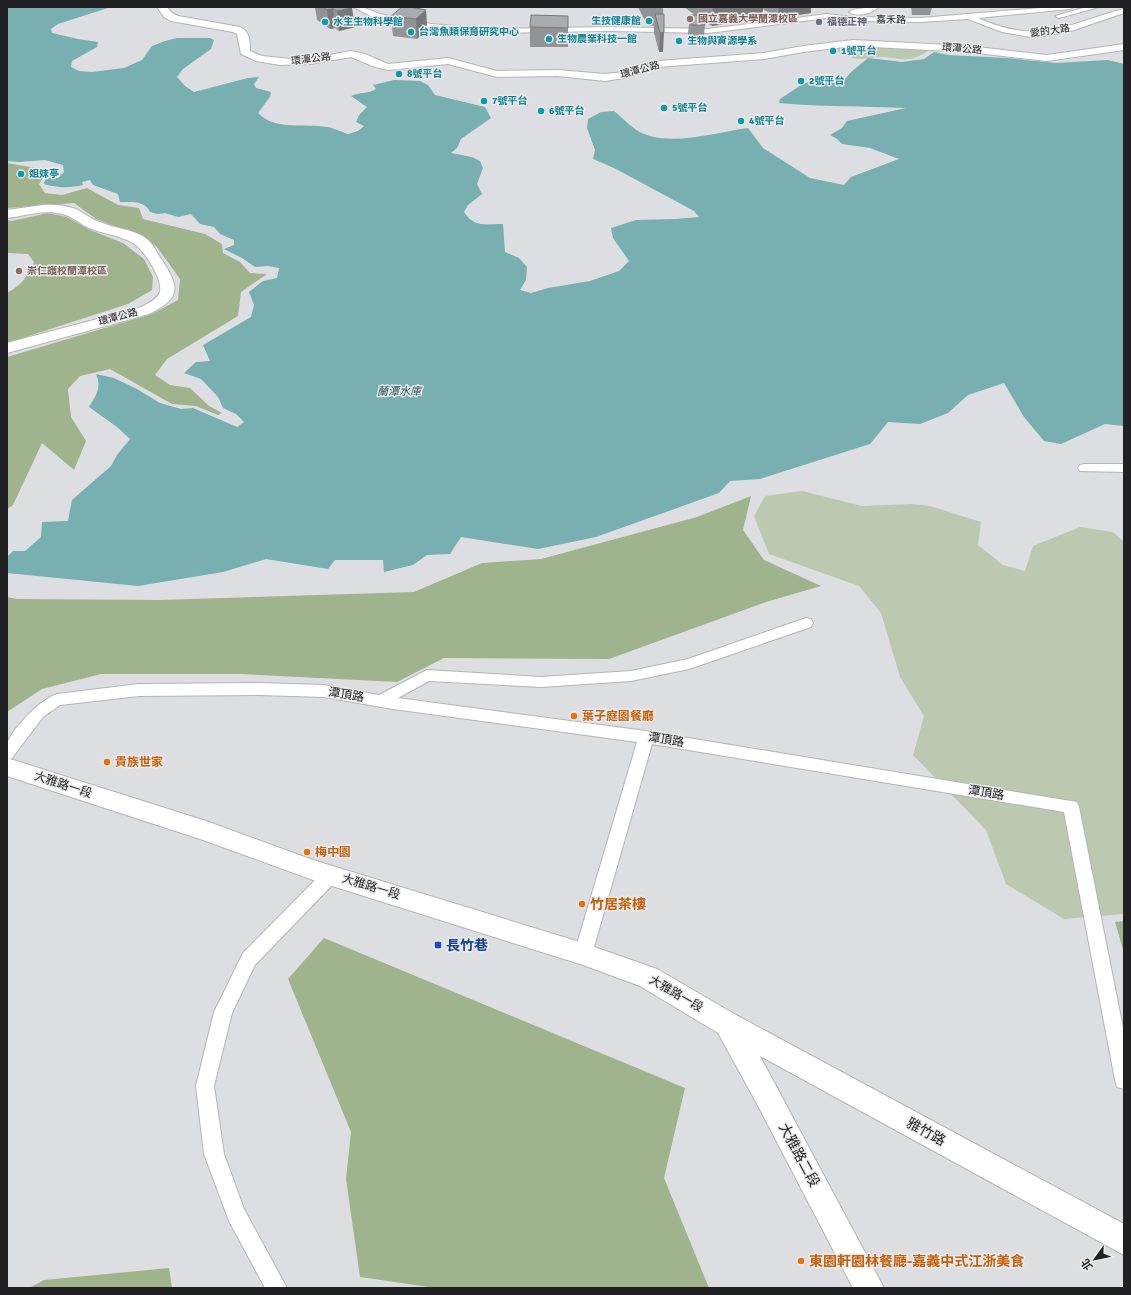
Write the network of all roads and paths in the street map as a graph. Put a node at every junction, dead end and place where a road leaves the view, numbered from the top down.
1 (162, 7) edge
2 (356, 7) edge
3 (876, 7) edge
4 (1070, 7) edge
5 (1096, 7) edge
6 (367, 9) edge
7 (817, 10) dead end
8 (1124, 11) edge
9 (764, 15) dead end
10 (827, 16) junction
11 (1063, 16) junction
12 (835, 17) junction
13 (973, 18) junction
14 (1048, 18) dead end
15 (1009, 22) dead end
16 (776, 23) junction
17 (1018, 34) junction
18 (1030, 34) junction
19 (1124, 46) edge
20 (7, 214) edge
21 (7, 348) edge
22 (1084, 468) dead end
23 (1124, 468) edge
24 (806, 623) dead end
25 (380, 701) junction
26 (646, 737) junction
27 (7, 754) edge
28 (7, 767) edge
29 (331, 875) junction
30 (583, 954) junction
31 (727, 1024) junction
32 (1124, 1080) edge
33 (1124, 1240) edge
34 (276, 1288) edge
35 (869, 1288) edge

1 - 19 street, 環潭公路
2 - 6 street, 嘉禾路
3 - 12 street
4 - 13 street, 嘉禾路
5 - 11 street
6 - 16 street, 嘉禾路
7 - 10 street
8 - 18 street, 愛的大路
9 - 16 street
10 - 12 street, 嘉禾路
10 - 16 street, 嘉禾路
11 - 14 street
11 - 18 street
12 - 13 street, 嘉禾路
13 - 17 street, 愛的大路
15 - 17 street
17 - 18 street, 愛的大路
20 - 21 street, 環潭公路
22 - 23 street
24 - 25 street
25 - 26 street, 潭頂路
25 - 27 street, 潭頂路
26 - 30 street
26 - 32 street, 潭頂路
28 - 29 street, 大雅路一段
29 - 30 street, 大雅路一段
29 - 34 street
30 - 31 street, 大雅路一段
31 - 33 street, 雅竹路
31 - 35 street, 大雅路二段

